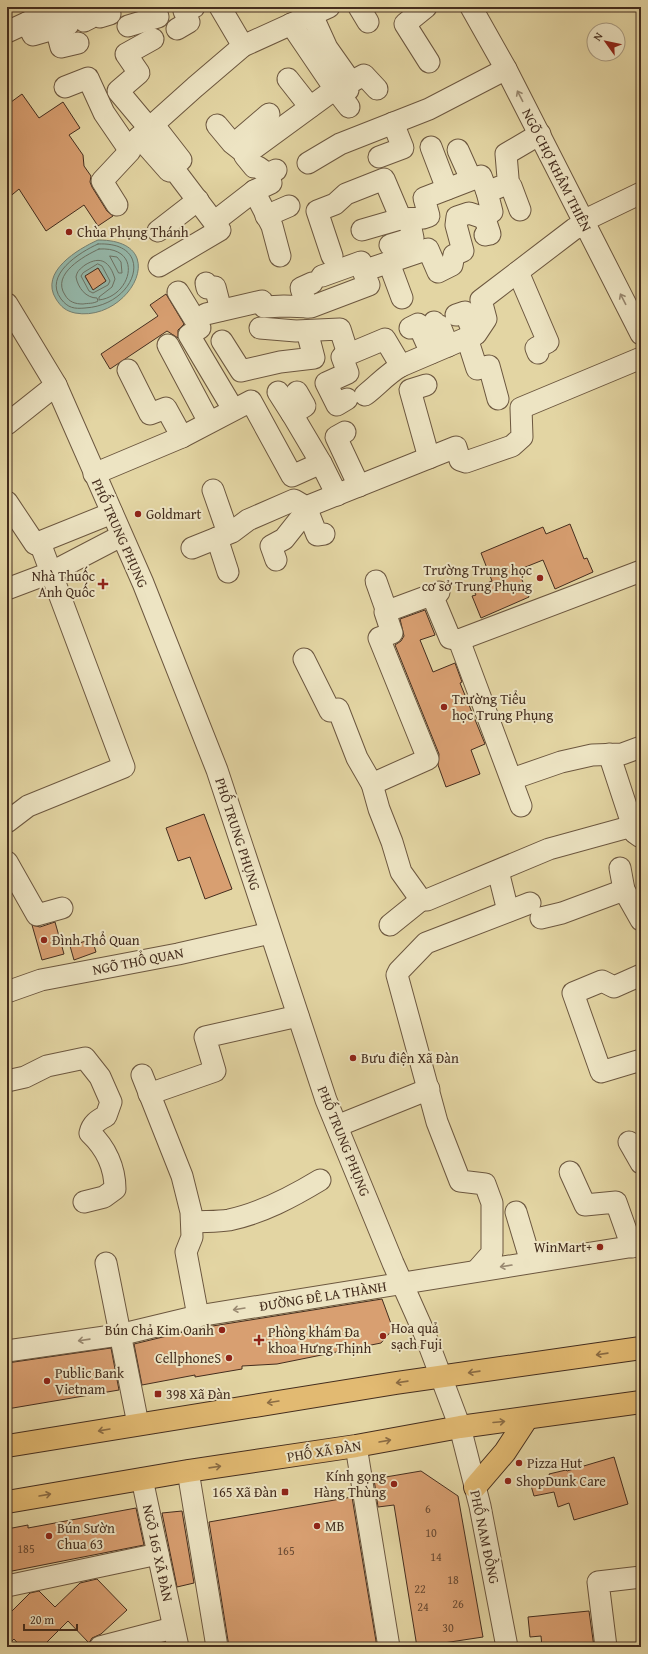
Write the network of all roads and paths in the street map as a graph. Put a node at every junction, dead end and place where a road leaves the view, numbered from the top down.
1 (51, 7) edge
2 (155, 7) edge
3 (194, 7) edge
4 (426, 7) edge
5 (471, 7) edge
6 (222, 8) edge
7 (320, 11) edge
8 (99, 13) edge
9 (291, 24) junction
10 (13, 26) edge
11 (128, 26) dead end
12 (56, 28) junction
13 (178, 29) dead end
14 (153, 40) dead end
15 (78, 42) dead end
16 (244, 46) junction
17 (429, 62) dead end
18 (506, 69) junction
19 (288, 79) dead end
20 (65, 87) dead end
21 (377, 90) dead end
22 (346, 92) junction
23 (310, 107) junction
24 (393, 123) junction
25 (217, 125) dead end
26 (142, 134) junction
27 (540, 134) junction
28 (431, 147) dead end
29 (240, 149) junction
30 (458, 150) dead end
31 (379, 157) dead end
32 (181, 160) dead end
33 (308, 162) dead end
34 (267, 181) junction
35 (507, 184) junction
36 (479, 186) junction
37 (447, 189) junction
38 (641, 193) edge
39 (198, 200) junction
40 (117, 205) dead end
41 (289, 206) dead end
42 (520, 210) dead end
43 (266, 216) junction
44 (214, 222) junction
45 (584, 223) junction
46 (158, 231) dead end
47 (413, 231) junction
48 (361, 253) junction
49 (390, 254) junction
50 (280, 256) dead end
51 (332, 256) dead end
52 (159, 266) dead end
53 (518, 272) junction
54 (206, 283) dead end
55 (178, 292) dead end
56 (402, 298) dead end
57 (7, 304) edge
58 (309, 307) junction
59 (260, 328) dead end
60 (410, 328) dead end
61 (641, 334) edge
62 (312, 337) junction
63 (222, 341) dead end
64 (168, 345) dead end
65 (442, 348) junction
66 (538, 353) dead end
67 (348, 354) junction
68 (641, 358) edge
69 (137, 372) dead end
70 (56, 385) junction
71 (287, 392) dead end
72 (498, 399) dead end
73 (233, 410) junction
74 (209, 422) junction
75 (7, 424) edge
76 (345, 432) dead end
77 (182, 437) junction
78 (429, 458) junction
79 (321, 463) junction
80 (94, 474) dead end
81 (359, 486) junction
82 (212, 490) dead end
83 (337, 495) junction
84 (7, 502) edge
85 (306, 509) junction
86 (112, 513) junction
87 (324, 534) dead end
88 (122, 536) junction
89 (222, 536) junction
90 (40, 543) junction
91 (192, 548) dead end
92 (276, 560) dead end
93 (641, 570) edge
94 (52, 572) junction
95 (228, 572) dead end
96 (376, 582) dead end
97 (7, 589) edge
98 (387, 612) junction
99 (459, 640) junction
100 (304, 659) dead end
101 (641, 746) edge
102 (609, 754) junction
103 (512, 779) junction
104 (372, 784) junction
105 (521, 806) dead end
106 (7, 822) edge
107 (639, 837) edge
108 (7, 862) edge
109 (620, 868) dead end
110 (498, 871) junction
111 (624, 890) junction
112 (421, 900) junction
113 (62, 908) dead end
114 (508, 911) junction
115 (641, 920) edge
116 (390, 924) dead end
117 (270, 933) junction
118 (641, 974) edge
119 (7, 992) edge
120 (298, 1016) junction
121 (641, 1060) edge
122 (7, 1081) edge
123 (429, 1089) junction
124 (337, 1126) junction
125 (629, 1142) dead end
126 (641, 1163) edge
127 (570, 1172) dead end
128 (320, 1180) dead end
129 (84, 1202) dead end
130 (516, 1212) dead end
131 (192, 1222) junction
132 (637, 1246) edge
133 (531, 1262) junction
134 (106, 1263) dead end
135 (477, 1270) junction
136 (402, 1284) junction
137 (198, 1316) junction
138 (120, 1335) junction
139 (641, 1348) edge
140 (7, 1351) edge
141 (441, 1377) junction
142 (641, 1402) edge
143 (526, 1420) junction
144 (138, 1424) junction
145 (460, 1427) junction
146 (7, 1446) edge
147 (356, 1446) junction
148 (188, 1471) junction
149 (142, 1479) junction
150 (475, 1487) junction
151 (7, 1502) edge
152 (368, 1515) junction
153 (158, 1554) junction
154 (641, 1577) edge
155 (7, 1586) edge
156 (208, 1590) junction
157 (392, 1603) dead end
158 (176, 1637) edge
159 (100, 1647) edge
160 (206, 1647) edge
161 (217, 1647) edge
162 (390, 1647) edge
163 (507, 1647) edge
164 (606, 1647) edge

1 - 10 street
2 - 11 street
3 - 13 street
4 - 17 street
5 - 18 street, NGÕ CHỢ KHÂM THIÊN
6 - 16 street
7 - 9 street
7 - 22 street
8 - 12 street
9 - 16 street
9 - 22 street
10 - 12 street
12 - 15 street
14 - 26 street
16 - 26 street
18 - 24 street
27 -> 18 street, NGÕ CHỢ KHÂM THIÊN
19 - 23 street
20 - 26 street
21 - 22 street
22 - 23 street
23 - 29 street
24 - 31 street
24 - 33 street
25 - 29 street
26 - 32 street
26 - 39 street
26 - 40 street
27 - 35 street
27 - 45 street, NGÕ CHỢ KHÂM THIÊN
28 - 37 street
29 - 34 street
30 - 36 street
34 - 43 street
34 - 44 street
35 - 36 street
35 - 42 street
36 - 37 street
36 - 47 street
37 - 47 street
38 - 45 street
39 - 44 street
39 - 46 street
41 - 43 street
43 - 50 street
44 - 52 street
45 - 53 street
61 -> 45 street, NGÕ CHỢ KHÂM THIÊN
47 - 48 street
47 - 49 street
47 - 51 street
48 - 49 street
48 - 58 street
48 - 58 street
49 - 56 street
53 - 65 street
53 - 66 street
54 - 58 street
55 - 73 street
57 - 70 street, PHỐ TRUNG PHỤNG
58 - 62 street
59 - 62 street
60 - 65 street
62 - 63 street
62 - 67 street
64 - 74 street
65 - 65 street
65 - 67 street
65 - 67 street
65 - 72 street
65 - 78 street
68 - 78 street
69 - 77 street
70 - 75 street
70 - 86 street, PHỐ TRUNG PHỤNG
71 - 79 street
73 - 74 street
73 - 79 street
74 - 77 street
76 - 81 street
77 - 80 street
78 - 81 street
79 - 83 street
81 - 83 street
82 - 89 street
83 - 85 street
84 - 90 street
85 - 87 street
85 - 89 street
85 - 92 street
86 - 88 street, PHỐ TRUNG PHỤNG
86 - 90 street
88 - 94 street
88 - 117 street, PHỐ TRUNG PHỤNG
89 - 91 street
89 - 95 street
90 - 94 street
93 - 99 street
94 - 97 street
94 - 106 street
96 - 98 street
98 - 99 street
98 - 104 street
99 - 103 street
100 - 104 street
101 - 102 street
102 - 103 street
102 - 107 street
103 - 105 street
104 - 112 street
107 - 110 street
108 - 113 street
109 - 111 street
110 - 112 street
110 - 114 street
111 - 114 street
111 - 115 street
112 - 116 street
114 - 123 street
117 - 119 street, NGÕ THỔ QUAN
117 - 120 street, PHỐ TRUNG PHỤNG
118 - 121 street
120 - 124 street, PHỐ TRUNG PHỤNG
120 - 131 street
122 - 129 street
123 - 124 street
123 - 135 street
124 - 136 street, PHỐ TRUNG PHỤNG
125 - 126 street
127 - 132 street
128 - 131 street
130 - 133 street
131 - 137 street
132 - 133 street, ĐƯỜNG ĐÊ LA THÀNH
133 -> 135 street, ĐƯỜNG ĐÊ LA THÀNH
134 - 138 street
135 - 136 street, ĐƯỜNG ĐÊ LA THÀNH
136 -> 137 street, ĐƯỜNG ĐÊ LA THÀNH
136 - 141 street, PHỐ TRUNG PHỤNG
137 - 138 street, ĐƯỜNG ĐÊ LA THÀNH
138 -> 140 street, ĐƯỜNG ĐÊ LA THÀNH
138 - 144 street
139 -> 141 main road
141 -> 144 main road
141 - 145 street, PHỐ NAM ĐỒNG
142 - 143 main road, PHỐ XÃ ĐÀN
145 -> 143 main road, PHỐ XÃ ĐÀN
143 - 150 main road
144 -> 146 main road
147 -> 145 main road, PHỐ XÃ ĐÀN
145 - 150 street, PHỐ NAM ĐỒNG
148 -> 147 main road, PHỐ XÃ ĐÀN
147 - 152 street
148 - 149 main road, PHỐ XÃ ĐÀN
148 - 156 street
151 -> 149 main road, PHỐ XÃ ĐÀN
149 - 153 street, NGÕ 165 XÃ ĐÀN
150 - 163 street, PHỐ NAM ĐỒNG
152 - 157 street
152 - 162 street
153 - 155 street
153 - 158 street, NGÕ 165 XÃ ĐÀN
154 - 164 street
156 - 160 street
156 - 161 street
158 - 159 street

